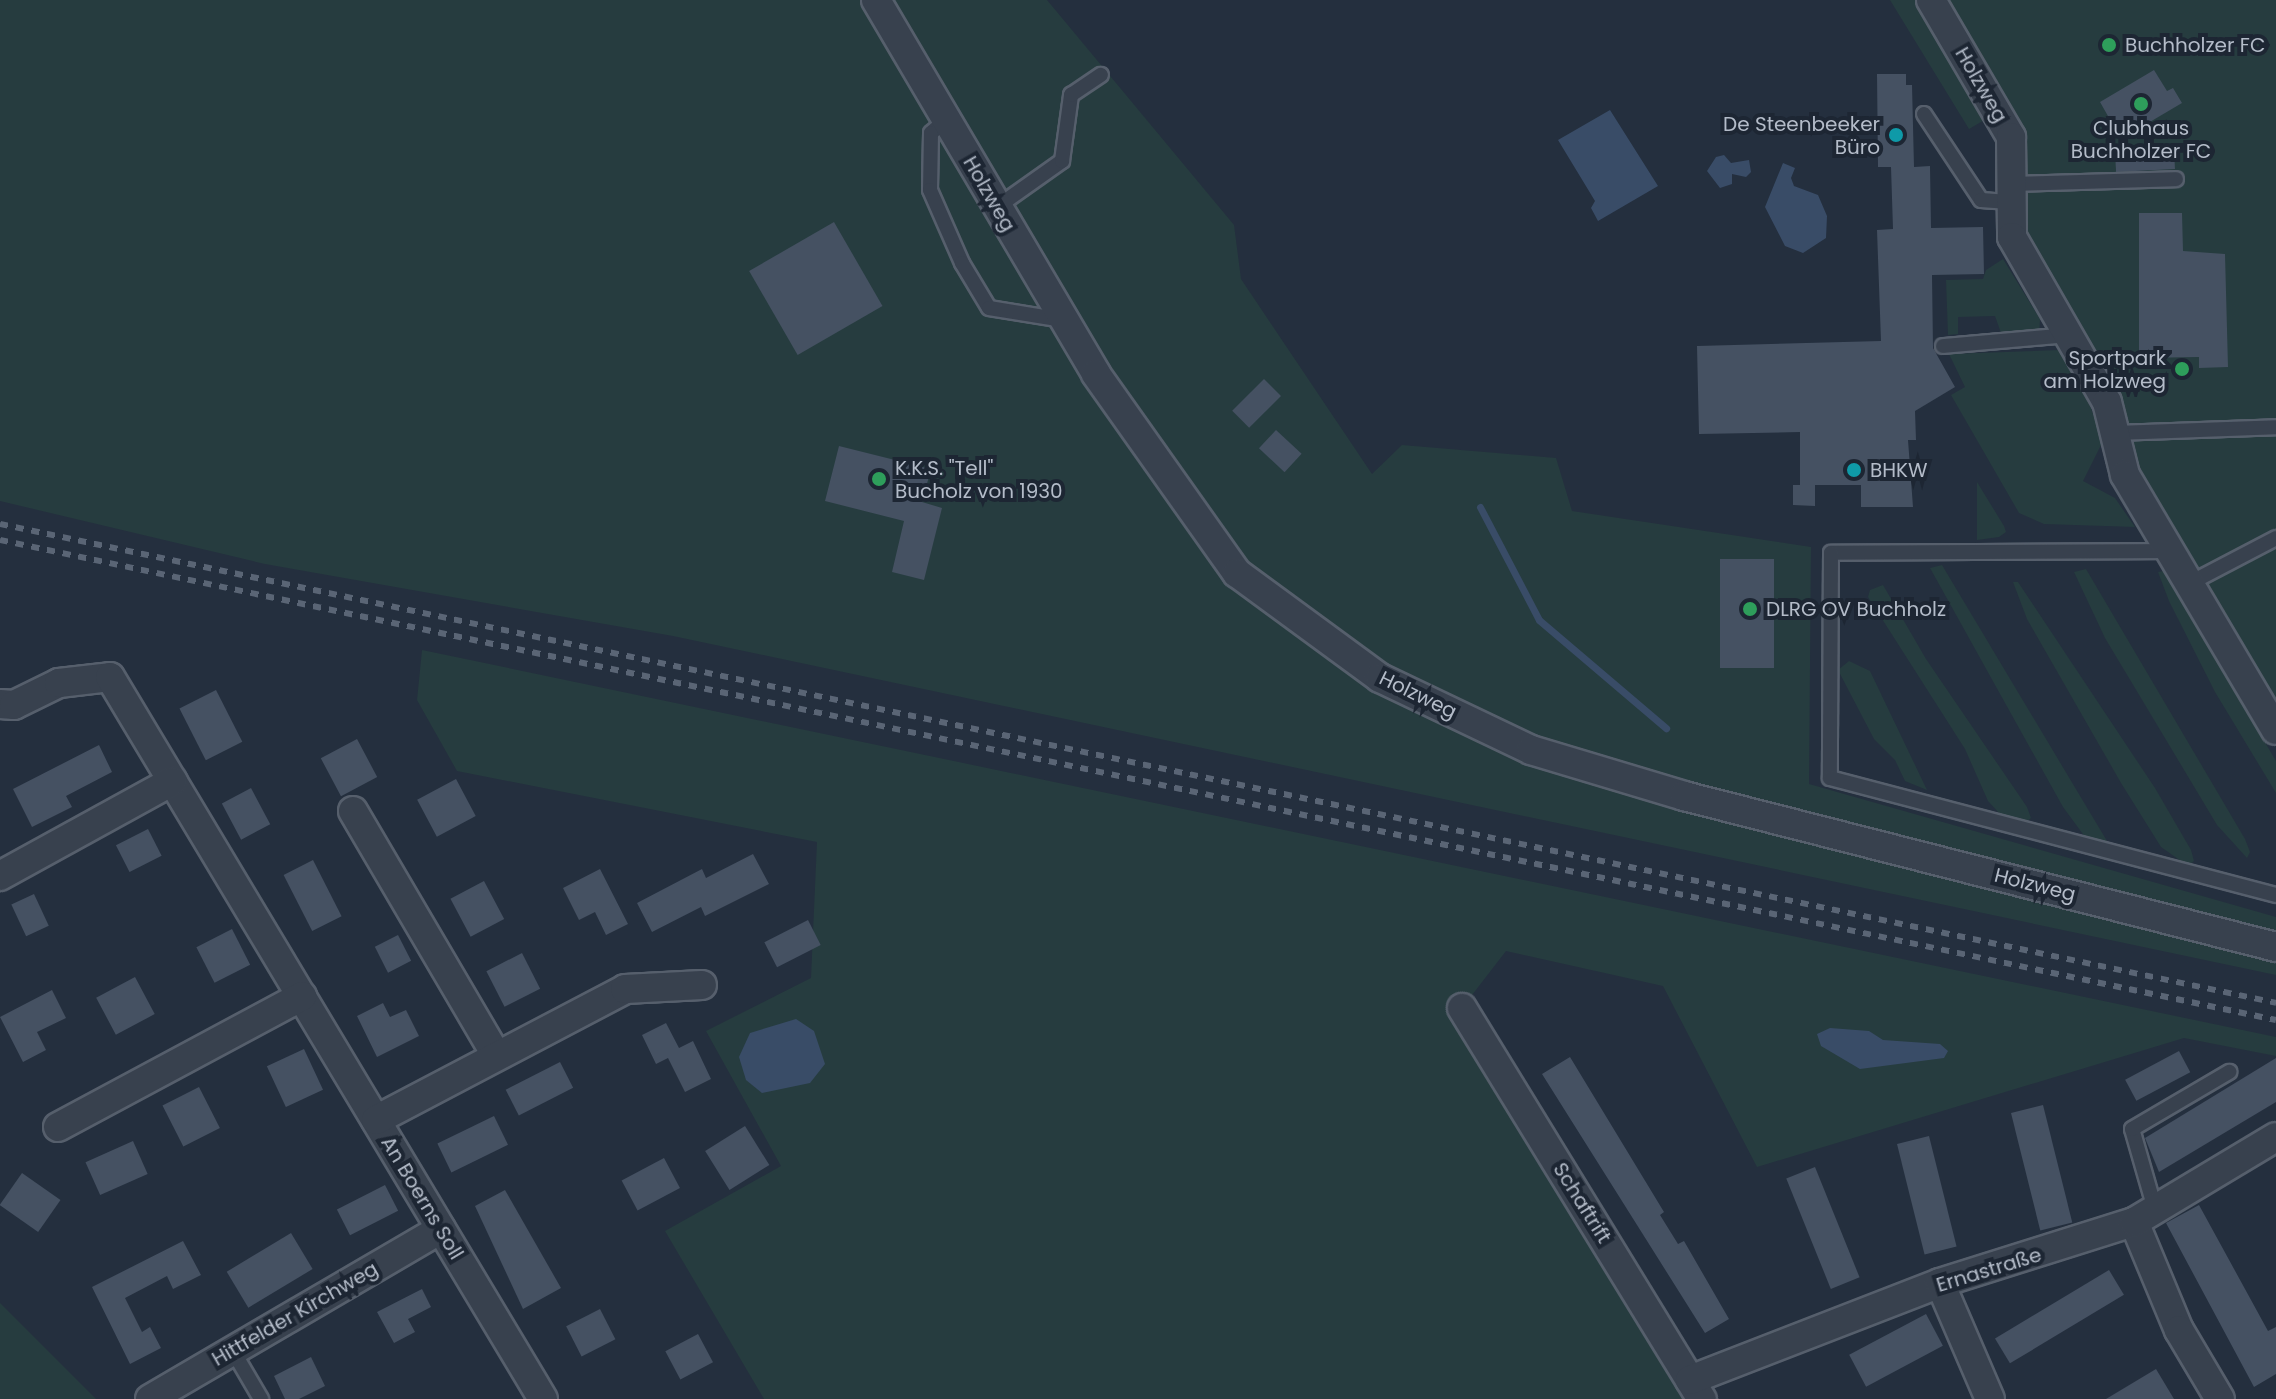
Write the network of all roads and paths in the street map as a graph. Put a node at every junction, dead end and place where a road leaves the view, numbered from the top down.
1 (876, 0) edge
2 (1931, 0) edge
3 (1101, 75) dead end
4 (1924, 114) dead end
5 (946, 120) junction
6 (2176, 179) dead end
7 (2011, 193) junction
8 (997, 207) junction
9 (1063, 320) junction
10 (2068, 335) junction
11 (1943, 346) dead end
12 (2276, 427) edge
13 (2116, 433) junction
14 (2276, 538) edge
15 (2174, 551) junction
16 (2192, 582) junction
17 (0, 704) edge
18 (2276, 730) edge
19 (173, 781) junction
20 (353, 811) dead end
21 (0, 876) edge
22 (2276, 895) edge
23 (2276, 947) edge
24 (702, 985) dead end
25 (302, 996) junction
26 (1462, 1008) dead end
27 (495, 1053) junction
28 (2229, 1072) dead end
29 (376, 1120) junction
30 (58, 1127) dead end
31 (2276, 1137) edge
32 (2144, 1215) junction
33 (441, 1229) junction
34 (1940, 1283) junction
35 (233, 1351) junction
36 (1696, 1390) edge
37 (150, 1399) edge
38 (261, 1399) edge
39 (543, 1399) edge
40 (1990, 1399) edge
41 (2220, 1399) edge

1 - 5 street, Holzweg
2 - 7 street, Holzweg
3 - 8 lane
4 - 7 lane
5 - 8 street, Holzweg
5 - 9 lane
6 - 7 lane
7 - 10 street, Holzweg
8 - 9 street, Holzweg
9 - 23 street, Holzweg
10 - 11 lane
10 - 13 street, Holzweg
12 - 13 lane
13 - 15 street, Holzweg
14 - 16 lane
15 - 16 street, Holzweg
15 - 22 lane
16 - 18 street, Holzweg
17 - 19 street, An Boerns Soll
19 - 21 street
19 - 25 street, An Boerns Soll
20 - 27 street
24 - 27 street
25 - 29 street, An Boerns Soll
25 - 30 street
26 - 36 street, Schaftrift
27 - 29 street
28 - 32 lane
29 - 33 street, An Boerns Soll
31 - 32 street, Ernastraße
32 - 34 street, Ernastraße
32 - 41 street
33 - 35 street, Hittfelder Kirchweg
33 - 39 street, An Boerns Soll
34 - 36 street, Ernastraße
34 - 40 street
35 - 37 street, Hittfelder Kirchweg
35 - 38 lane

